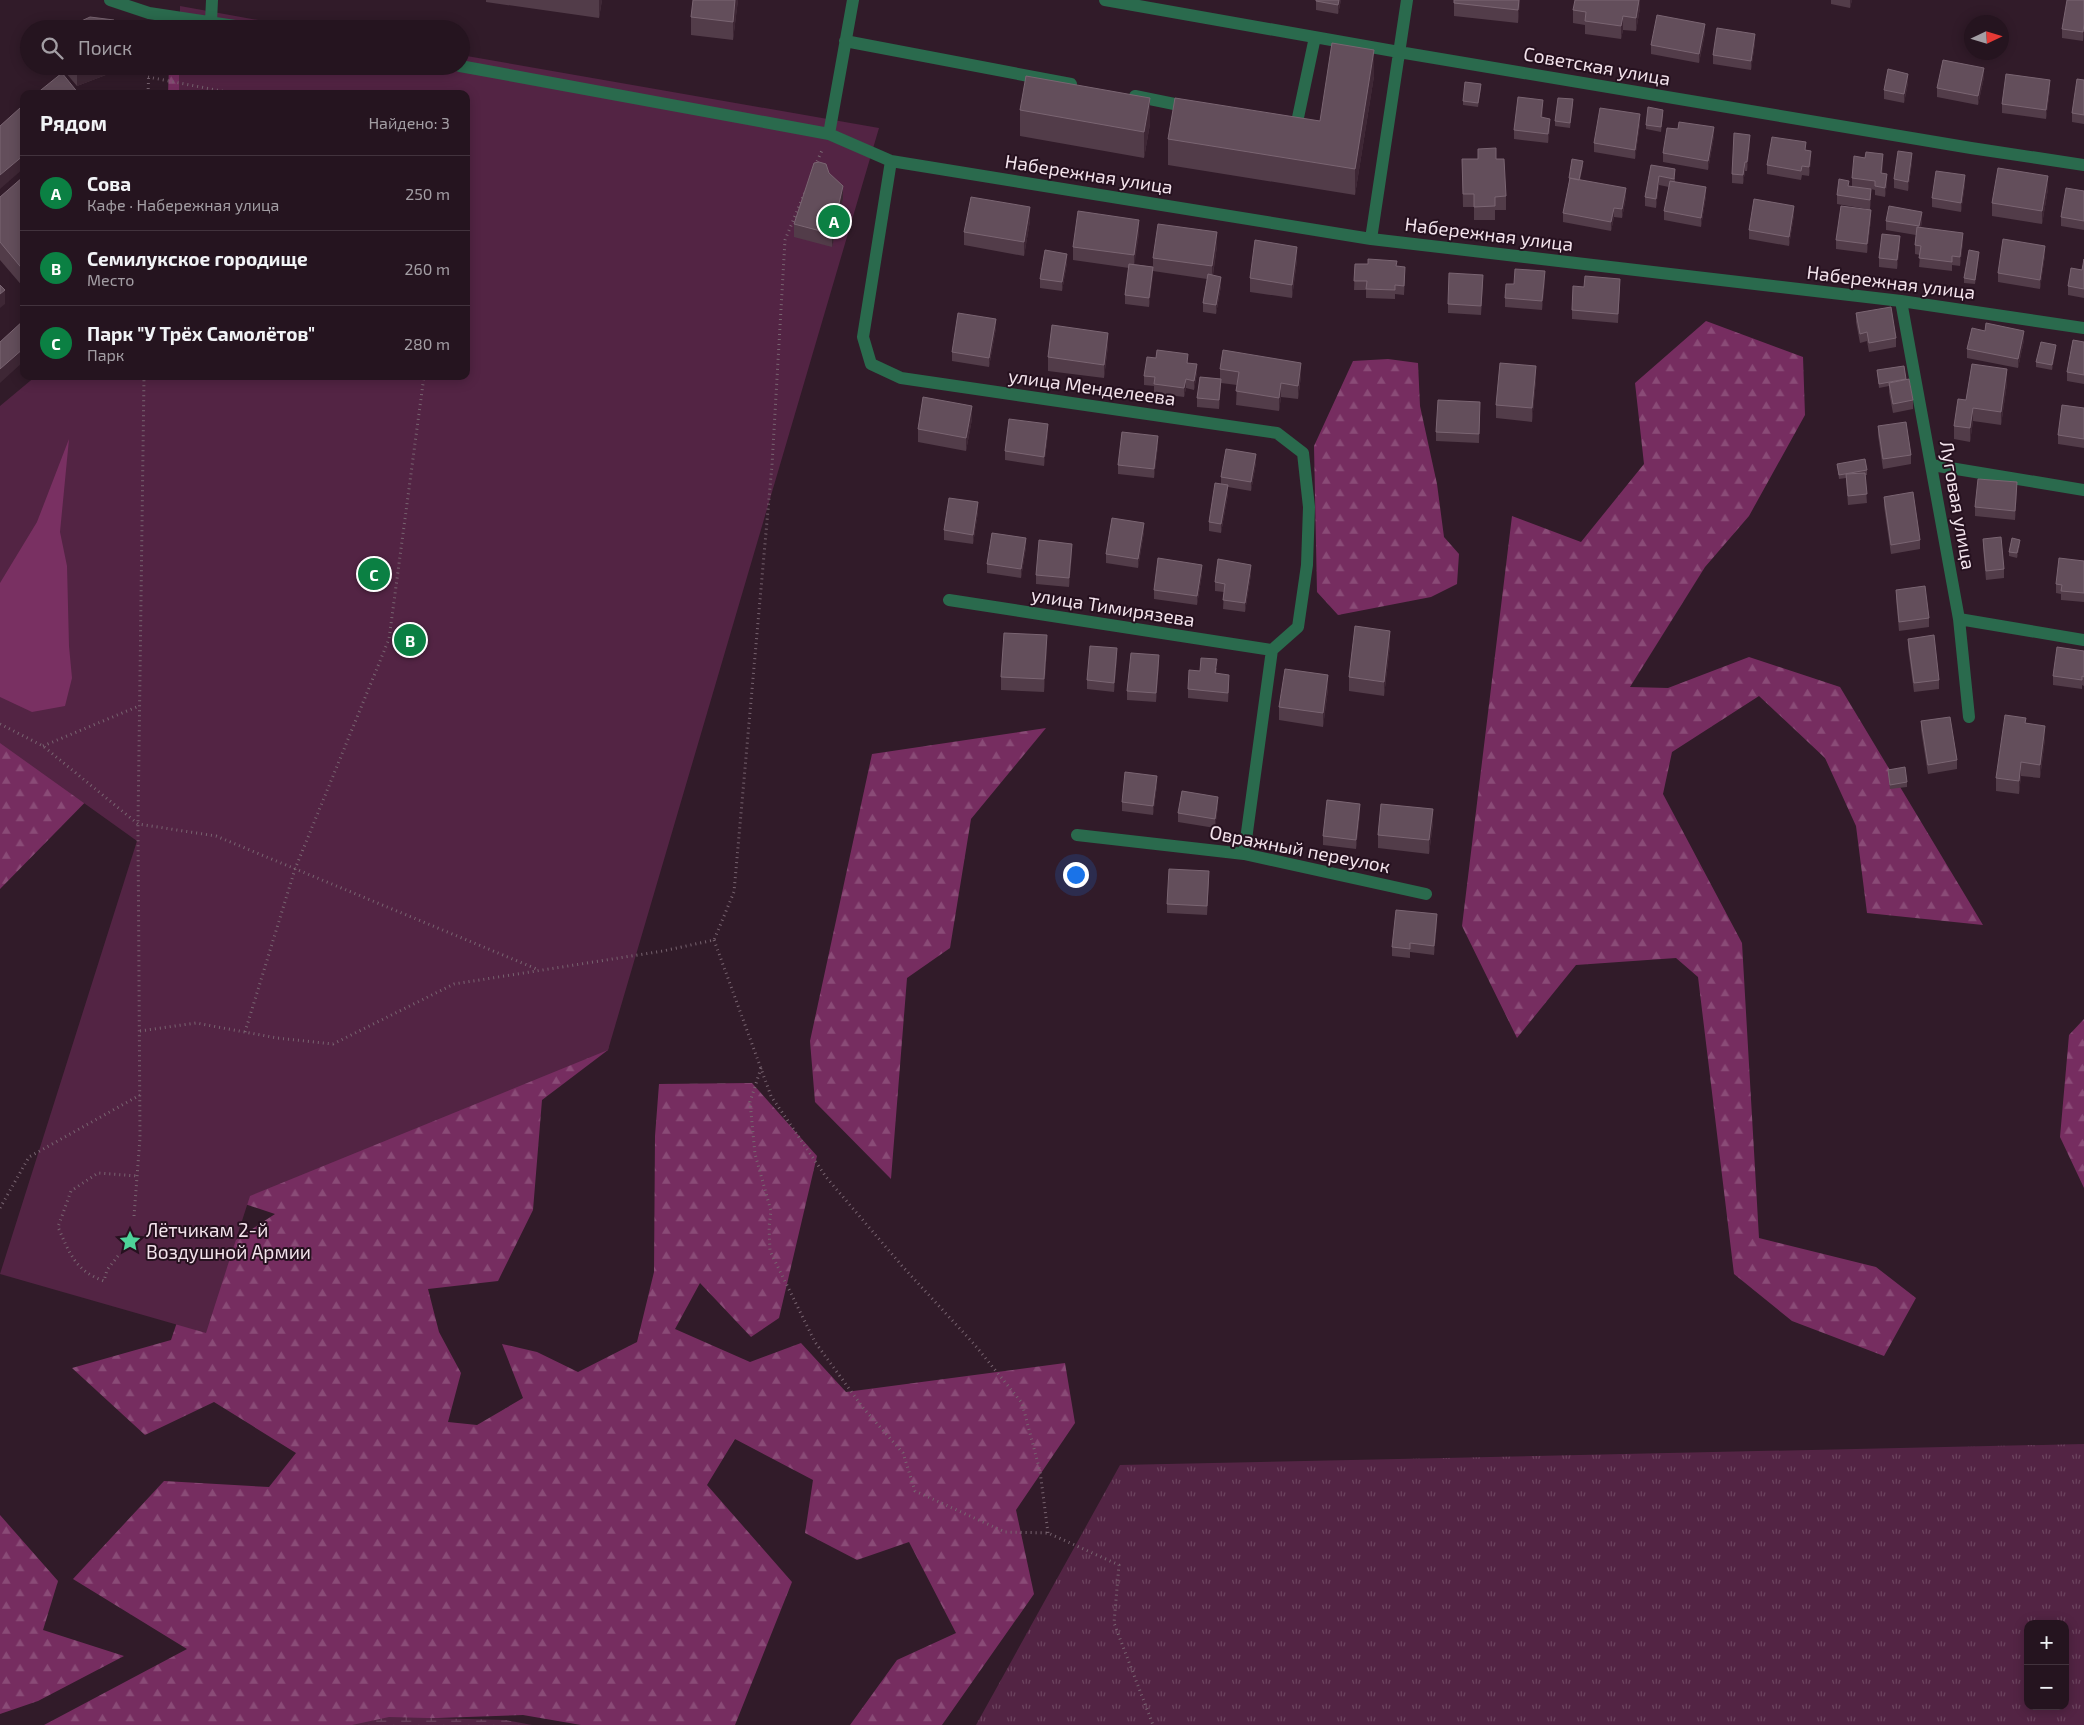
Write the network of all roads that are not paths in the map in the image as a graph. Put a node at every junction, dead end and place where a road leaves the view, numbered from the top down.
1 (111, 0) edge
2 (212, 0) edge
3 (853, 0) edge
4 (1105, 0) edge
5 (1406, 0) edge
6 (196, 20) edge
7 (210, 20) edge
8 (1315, 37) junction
9 (845, 41) junction
10 (1399, 52) junction
11 (470, 68) edge
12 (1080, 86) edge
13 (1120, 93) edge
14 (1198, 108) edge
15 (1276, 123) edge
16 (829, 134) junction
17 (891, 161) junction
18 (2084, 164) edge
19 (1371, 239) junction
20 (1901, 301) junction
21 (2084, 328) edge
22 (1932, 465) junction
23 (2084, 490) edge
24 (949, 600) dead end
25 (1959, 619) junction
26 (2084, 640) edge
27 (1272, 650) junction
28 (1969, 717) dead end
29 (1077, 835) dead end
30 (1244, 854) junction
31 (1426, 894) dead end

1 - 6 street
2 - 7 street
3 - 9 street
4 - 8 street, Советская улица
5 - 10 street
8 - 10 street, Советская улица
8 - 15 street
9 - 12 street
9 - 16 street
10 - 18 street, Советская улица
10 - 19 street
11 - 16 street, Набережная улица
13 - 14 street
16 - 17 street, Набережная улица
17 - 19 street, Набережная улица
17 - 27 street, улица Менделеева
19 - 20 street, Набережная улица
20 - 21 street, Набережная улица
20 - 22 street, Луговая улица
22 - 23 street
22 - 25 street, Луговая улица
24 - 27 street, улица Тимирязева
25 - 26 street
25 - 28 street, Луговая улица
27 - 30 street
29 - 30 street, Овражный переулок
30 - 31 street, Овражный переулок

